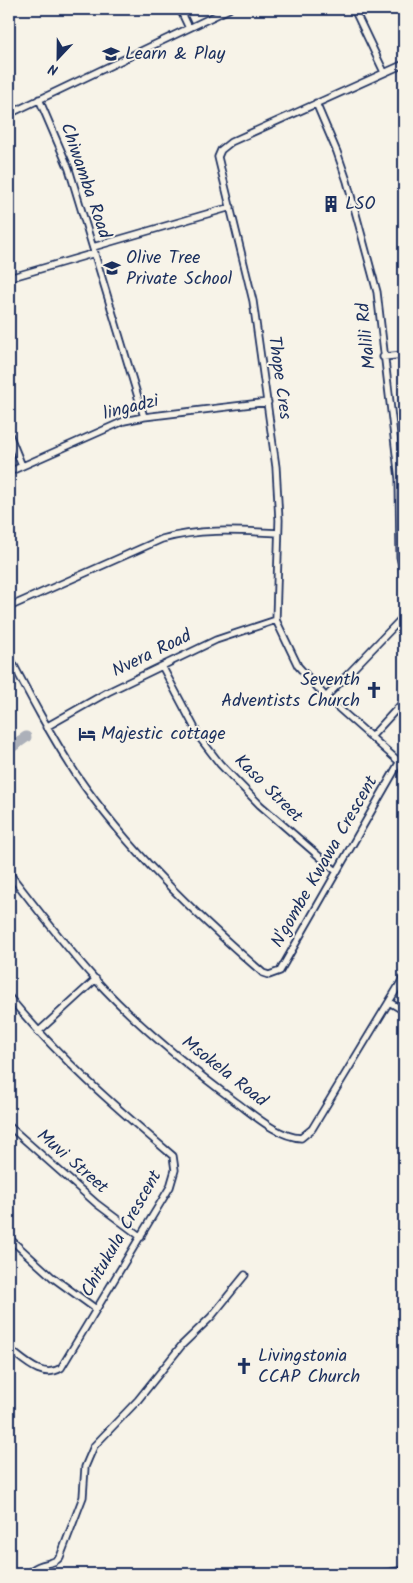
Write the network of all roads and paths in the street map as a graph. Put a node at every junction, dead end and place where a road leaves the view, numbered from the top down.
1 (180, 9) edge
2 (229, 9) edge
3 (354, 9) edge
4 (189, 28) junction
5 (404, 64) edge
6 (384, 72) junction
7 (39, 99) junction
8 (316, 103) junction
9 (9, 114) edge
10 (231, 207) junction
11 (94, 250) junction
12 (9, 278) edge
13 (404, 355) edge
14 (383, 358) junction
15 (268, 402) junction
16 (144, 417) junction
17 (9, 434) edge
18 (22, 466) junction
19 (9, 472) edge
20 (278, 533) junction
21 (404, 574) edge
22 (9, 607) edge
23 (404, 616) edge
24 (276, 620) junction
25 (9, 656) edge
26 (162, 666) junction
27 (326, 696) junction
28 (404, 701) edge
29 (46, 727) junction
30 (370, 736) junction
31 (402, 764) edge
32 (336, 870) junction
33 (9, 873) edge
34 (404, 977) edge
35 (96, 980) junction
36 (9, 997) edge
37 (389, 1002) junction
38 (404, 1011) edge
39 (38, 1032) junction
40 (9, 1126) edge
41 (141, 1237) junction
42 (9, 1238) edge
43 (245, 1274) dead end
44 (96, 1309) junction
45 (9, 1349) edge
46 (32, 1570) dead end
47 (404, 1570) edge
48 (380, 1574) edge

1 - 4 street
2 - 4 street
3 - 6 street
4 - 7 street
5 - 6 street, Thope Cres
6 - 8 street, Thope Cres
7 - 9 street
7 - 11 street, Chiwamba Road
8 - 10 street, Thope Cres
8 - 14 street, Malili Rd
10 - 11 street
10 - 15 street, Thope Cres
11 - 12 street
11 - 16 street, Chiwamba Road
13 - 14 street
14 - 21 street, Malili Rd
15 - 16 street, lingadzi
15 - 20 street, Thope Cres
16 - 18 street, lingadzi
17 - 18 street
18 - 19 street, lingadzi
20 - 22 street
20 - 24 street, Thope Cres
23 - 27 street
24 - 26 street, Nvera Road
24 - 27 street, Thope Cres
25 - 29 street
26 - 29 street, Nvera Road
26 - 32 street, Kaso Street
27 - 30 street, Thope Cres
28 - 30 street
29 - 32 street, N'gombe Kwawa Crescent
30 - 31 street, Thope Cres
31 - 32 street, N'gombe Kwawa Crescent
33 - 35 street, Msokela Road
34 - 37 street, Msokela Road
35 - 37 street, Msokela Road
35 - 39 street
36 - 39 street, Chitukula Crescent
37 - 38 street
39 - 41 street, Chitukula Crescent
40 - 41 street, Muvi Street
41 - 44 street, Chitukula Crescent
42 - 44 street
43 - 46 street
44 - 45 street, Chitukula Crescent
47 - 48 street

